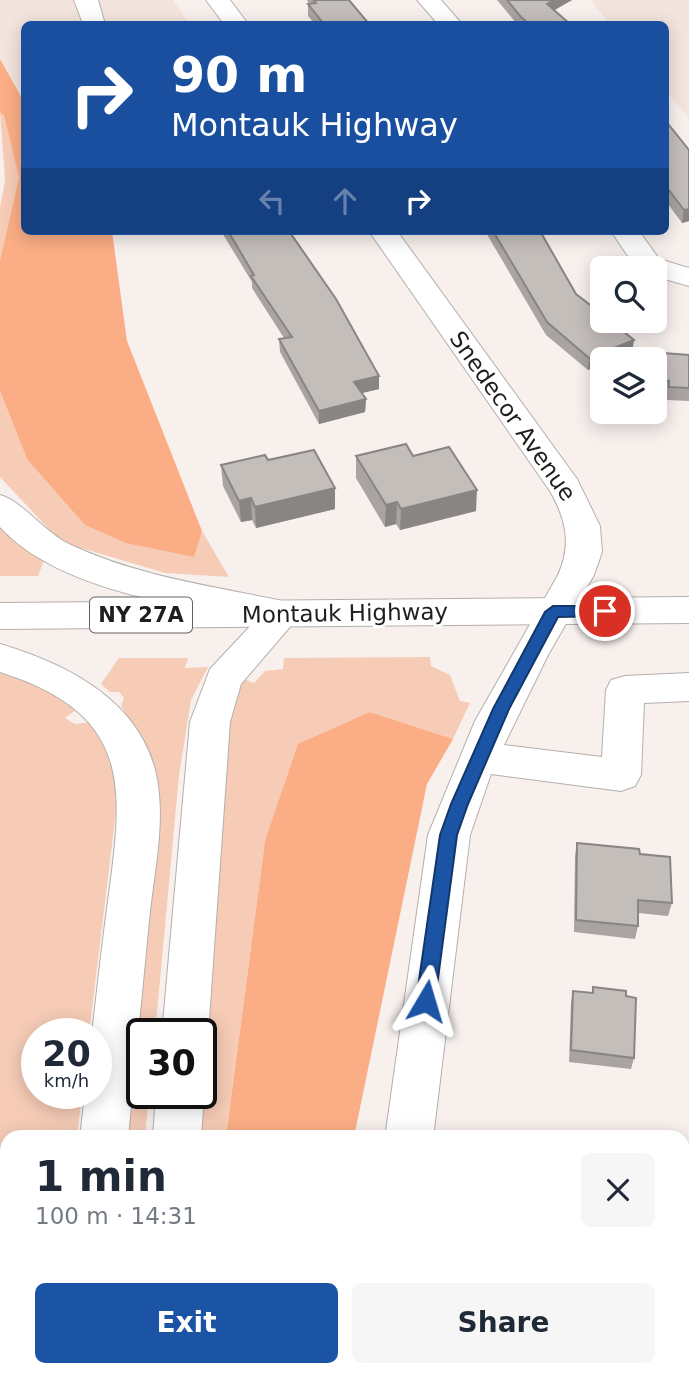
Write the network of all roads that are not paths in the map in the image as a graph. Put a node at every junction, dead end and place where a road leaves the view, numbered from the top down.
1 (86, 0) edge
2 (218, 0) edge
3 (429, 0) edge
4 (92, 21) edge
5 (234, 21) edge
6 (447, 21) edge
7 (386, 235) edge
8 (628, 235) edge
9 (689, 277) edge
10 (0, 506) edge
11 (689, 610) edge
12 (553, 612) junction
13 (283, 614) junction
14 (0, 616) edge
15 (0, 658) edge
16 (689, 687) edge
17 (480, 757) junction
18 (185, 1018) edge
19 (179, 1109) edge
20 (105, 1130) edge
21 (178, 1130) edge
22 (419, 1130) edge

1 - 4 main road
2 - 5 main road
3 - 6 main road
7 - 12 main road, Snedecor Avenue
8 - 9 main road
10 - 13 main road
11 - 12 main road, Montauk Highway / NY 27A
12 - 13 main road, Montauk Highway / NY 27A
12 - 17 main road, Snedecor Avenue
13 - 14 main road, Montauk Highway / NY 27A
13 - 18 main road
15 - 20 main road
16 - 17 main road
17 - 22 main road, Snedecor Avenue
19 - 21 main road

